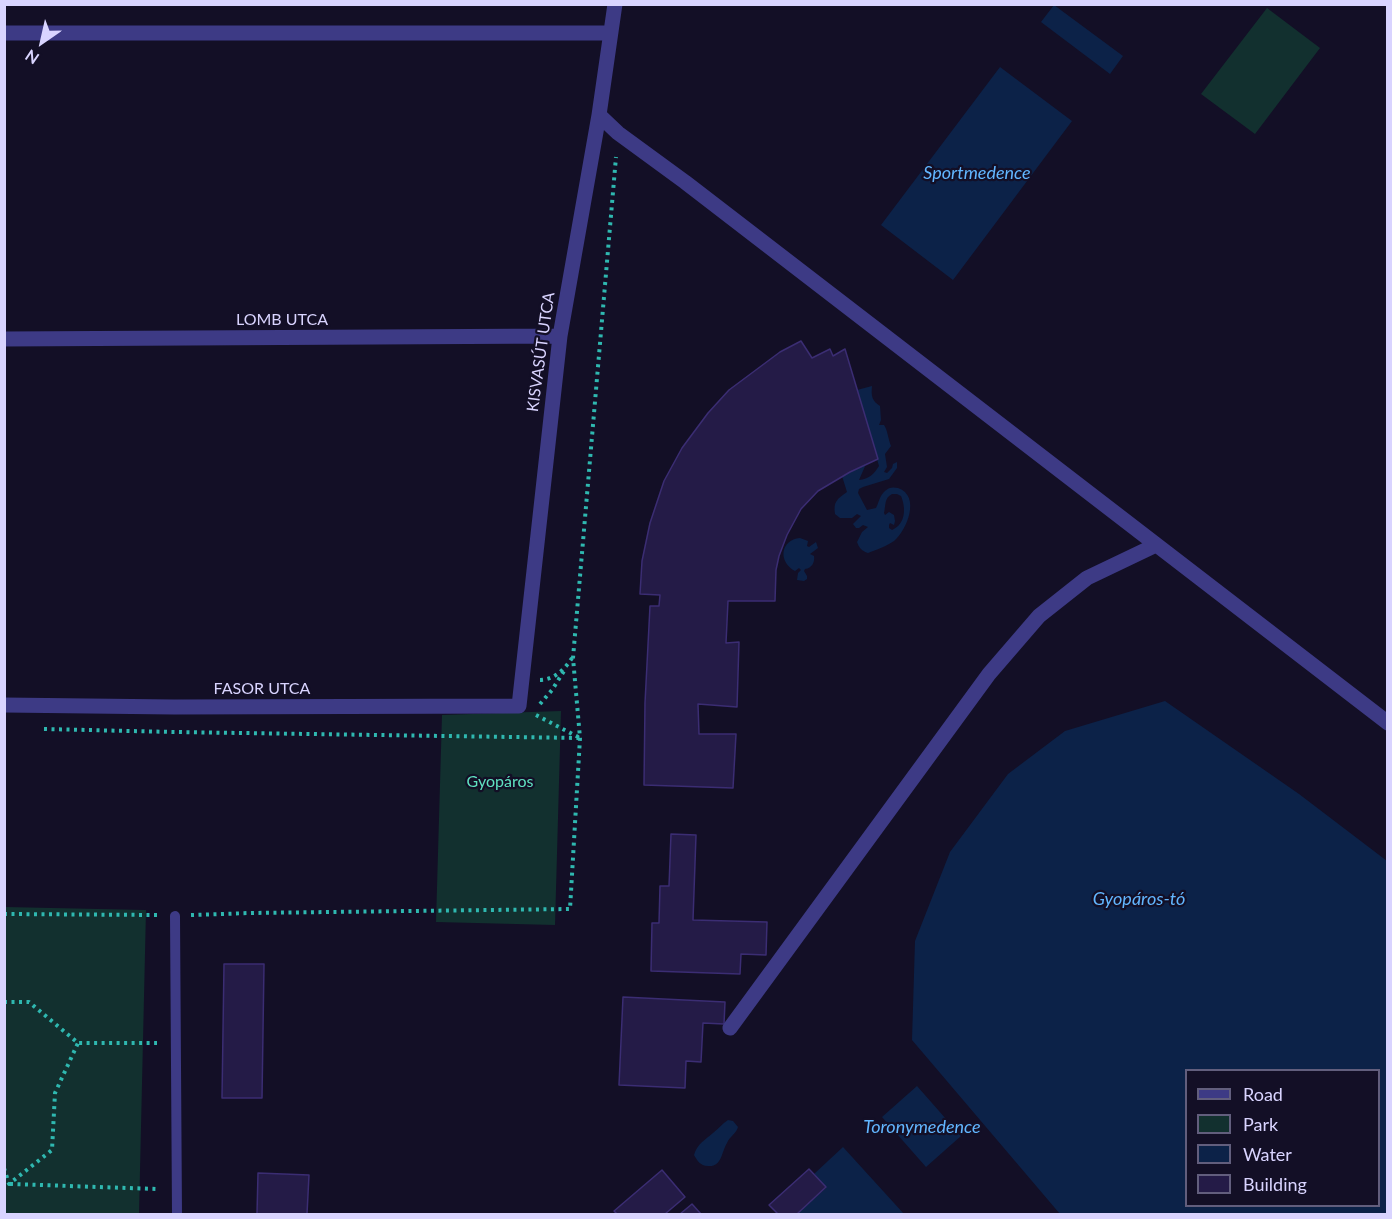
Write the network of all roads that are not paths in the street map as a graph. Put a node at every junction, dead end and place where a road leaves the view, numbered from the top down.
1 (615, 4) edge
2 (4, 33) edge
3 (610, 33) junction
4 (599, 115) junction
5 (560, 336) junction
6 (4, 339) edge
7 (1156, 545) junction
8 (4, 705) edge
9 (519, 706) joint
10 (1388, 723) edge
11 (175, 916) road end
12 (730, 1028) dead end
13 (177, 1215) edge

1 - 3 street, KISVASÚT UTCA
2 - 3 street
3 - 4 street, KISVASÚT UTCA
4 - 5 street, KISVASÚT UTCA
4 - 7 street
5 - 6 street, LOMB UTCA
5 - 9 street, KISVASÚT UTCA
7 - 10 street
7 - 12 street
8 - 9 street, FASOR UTCA
11 - 13 lane

